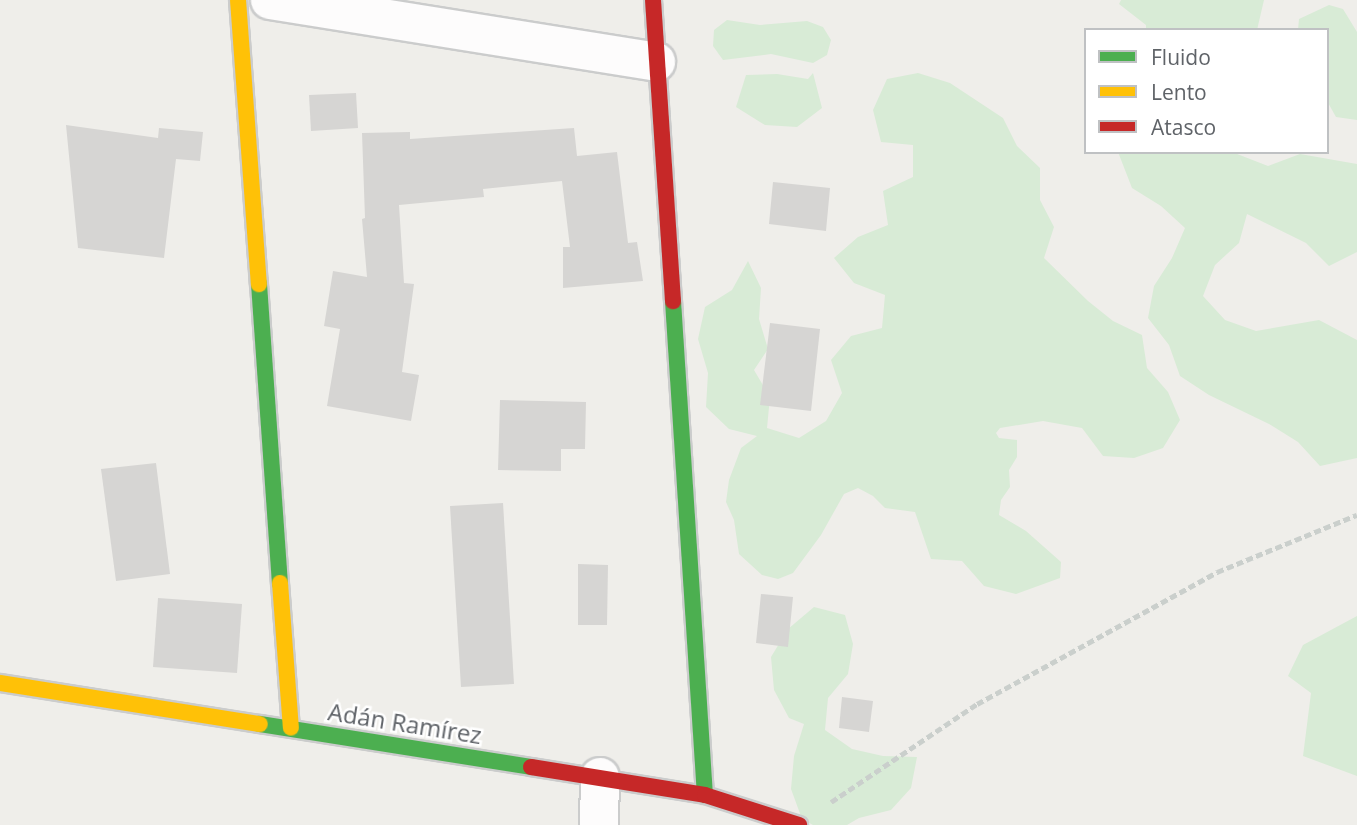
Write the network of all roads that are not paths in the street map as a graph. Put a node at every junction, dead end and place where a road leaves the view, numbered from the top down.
1 (238, 0) edge
2 (270, 0) edge
3 (653, 0) edge
4 (656, 62) junction
5 (0, 683) edge
6 (291, 728) junction
7 (600, 777) junction
8 (705, 794) junction
9 (599, 825) edge
10 (799, 825) edge

1 - 6 street
2 - 4 street
3 - 4 street
4 - 8 street
5 - 6 street, Adán Ramírez
6 - 7 street, Adán Ramírez
7 - 8 street, Adán Ramírez
7 - 9 street
8 - 10 street, Adán Ramírez

